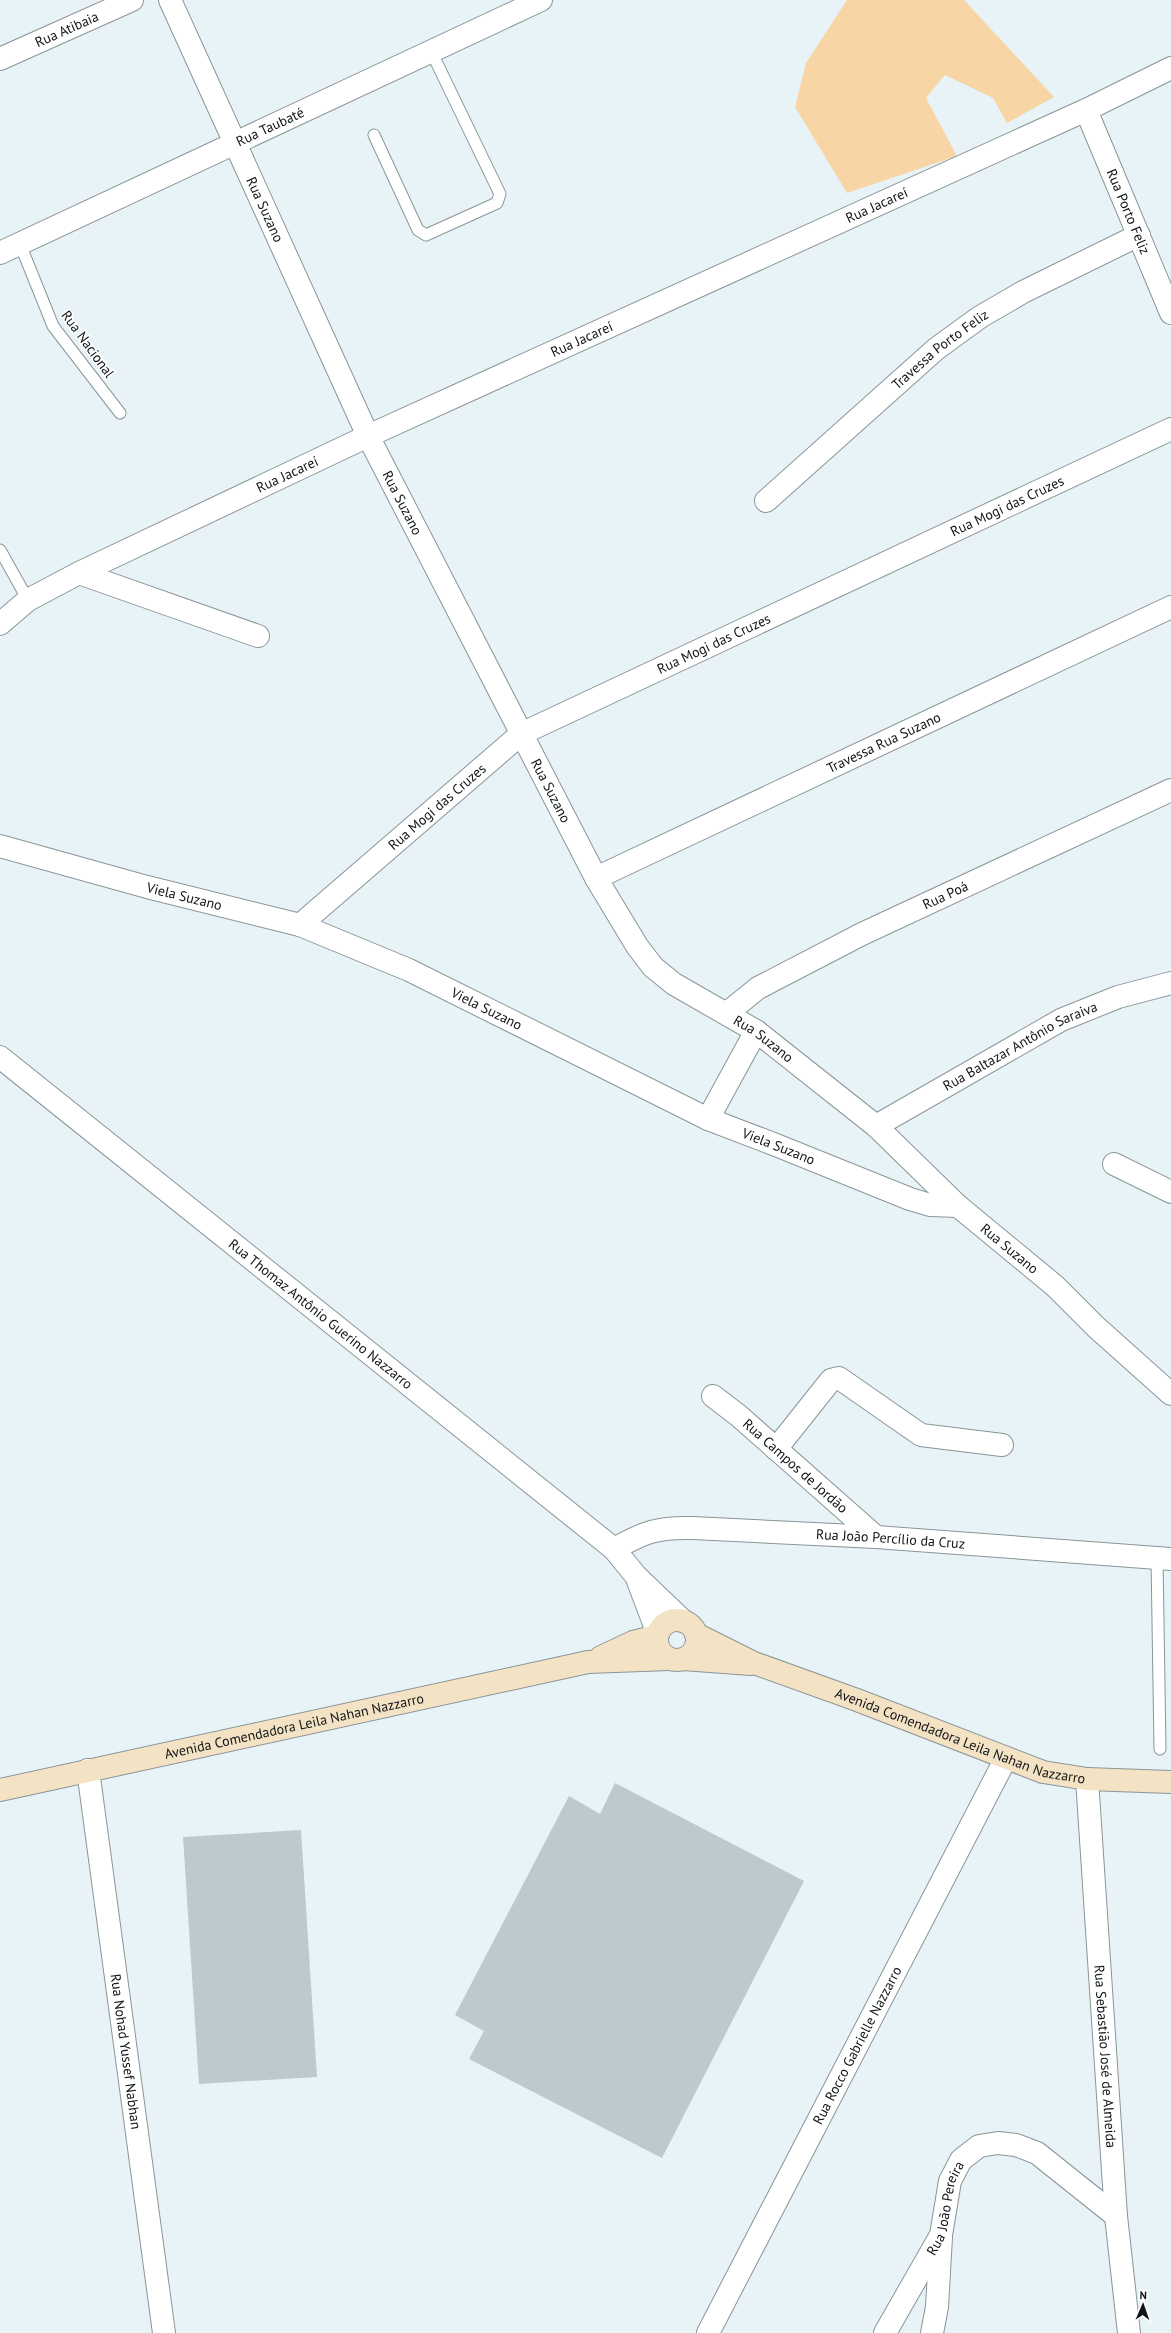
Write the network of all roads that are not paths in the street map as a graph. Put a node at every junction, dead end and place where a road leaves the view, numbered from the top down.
1 (132, 0) edge
2 (170, 0) edge
3 (541, 0) edge
4 (431, 51) junction
5 (0, 59) edge
6 (1171, 68) edge
7 (1086, 110) junction
8 (374, 135) dead end
9 (235, 143) junction
10 (1139, 235) junction
11 (20, 244) junction
12 (0, 253) edge
13 (1171, 313) edge
14 (120, 413) dead end
15 (1171, 429) edge
16 (368, 436) junction
17 (766, 501) dead end
18 (0, 550) edge
19 (79, 573) junction
20 (28, 600) junction
21 (1171, 607) edge
22 (0, 624) edge
23 (258, 636) dead end
24 (521, 734) junction
25 (1171, 790) edge
26 (0, 846) edge
27 (596, 878) junction
28 (300, 925) junction
29 (1171, 983) edge
30 (726, 1012) junction
31 (756, 1031) junction
32 (0, 1057) edge
33 (708, 1119) junction
34 (876, 1126) junction
35 (1114, 1164) dead end
36 (1171, 1192) edge
37 (958, 1206) junction
38 (1171, 1394) edge
39 (713, 1396) dead end
40 (1002, 1445) dead end
41 (776, 1449) junction
42 (876, 1537) junction
43 (614, 1549) junction
44 (1164, 1559) edge
45 (636, 1576) junction
46 (689, 1627) junction
47 (658, 1635) junction
48 (676, 1659) junction
49 (588, 1662) junction
50 (754, 1664) junction
51 (1160, 1749) dead end
52 (1006, 1758) junction
53 (88, 1770) junction
54 (1087, 1779) junction
55 (1171, 1782) edge
56 (0, 1790) edge
57 (1116, 2216) junction
58 (940, 2235) junction
59 (164, 2333) edge
60 (708, 2333) edge
61 (885, 2333) edge
62 (932, 2333) edge
63 (1129, 2333) edge

1 - 5 street, Rua Atibaia
2 - 9 street, Rua Suzano
3 - 4 street, Rua Taubaté
4 - 8 lane
4 - 9 street, Rua Taubaté
6 - 7 street, Rua Jacareí
7 - 10 street, Rua Porto Feliz
7 - 16 street, Rua Jacareí
9 - 11 street, Rua Taubaté
9 - 16 street, Rua Suzano
10 - 13 street, Rua Porto Feliz
10 - 17 street, Travessa Porto Feliz
11 - 12 street, Rua Taubaté
11 - 14 lane, Rua Nacional
15 - 24 street, Rua Mogi das Cruzes
16 - 19 street, Rua Jacareí
16 - 24 street, Rua Suzano
18 - 20 lane
19 - 20 street, Rua Jacareí
19 - 23 street
20 - 22 street, Rua Jacareí
21 - 27 street, Travessa Rua Suzano
24 - 27 street, Rua Suzano
24 - 28 street, Rua Mogi das Cruzes
25 - 30 street, Rua Poá
26 - 28 street, Viela Suzano
27 - 30 street, Rua Suzano
28 - 33 street, Viela Suzano
29 - 34 street, Rua Baltazar Antônio Saraiva
30 - 31 street, Rua Suzano
31 - 33 street
31 - 34 street, Rua Suzano
32 - 43 street, Rua Thomaz Antônio Guerino Nazzarro
33 - 37 street, Viela Suzano
34 - 37 street, Rua Suzano
35 - 36 street
37 - 38 street, Rua Suzano
39 - 41 street, Rua Campos de Jordão
40 - 41 street
41 - 42 street, Rua Campos de Jordão
42 - 43 street, Rua João Percílio da Cruz
42 - 44 street, Rua João Percílio da Cruz
43 - 45 street, Rua Thomaz Antônio Guerino Nazzarro
44 - 51 lane
45 - 46 street, Rua Thomaz Antônio Guerino Nazzarro
45 - 47 street, Rua Thomaz Antônio Guerino Nazzarro
46 - 47 main road
46 - 48 main road
46 - 50 main road, Avenida Comendadora Leila Nahan Nazzarro
47 - 48 main road
47 - 49 main road, Avenida Comendadora Leila Nahan Nazzarro
48 - 49 main road, Avenida Comendadora Leila Nahan Nazzarro
48 - 50 main road, Avenida Comendadora Leila Nahan Nazzarro
49 - 53 main road, Avenida Comendadora Leila Nahan Nazzarro
50 - 52 main road, Avenida Comendadora Leila Nahan Nazzarro
52 - 54 main road, Avenida Comendadora Leila Nahan Nazzarro
52 - 60 street, Rua Rocco Gabrielle Nazzarro
53 - 56 main road, Avenida Comendadora Leila Nahan Nazzarro
53 - 59 street, Rua Nohad Yussef Nabhan
54 - 55 main road, Avenida Comendadora Leila Nahan Nazzarro
54 - 57 street, Rua Sebastião José de Almeida
57 - 58 street, Rua João Pereira
57 - 63 street, Rua Sebastião José de Almeida
58 - 61 street, Rua João Pereira
58 - 62 street

